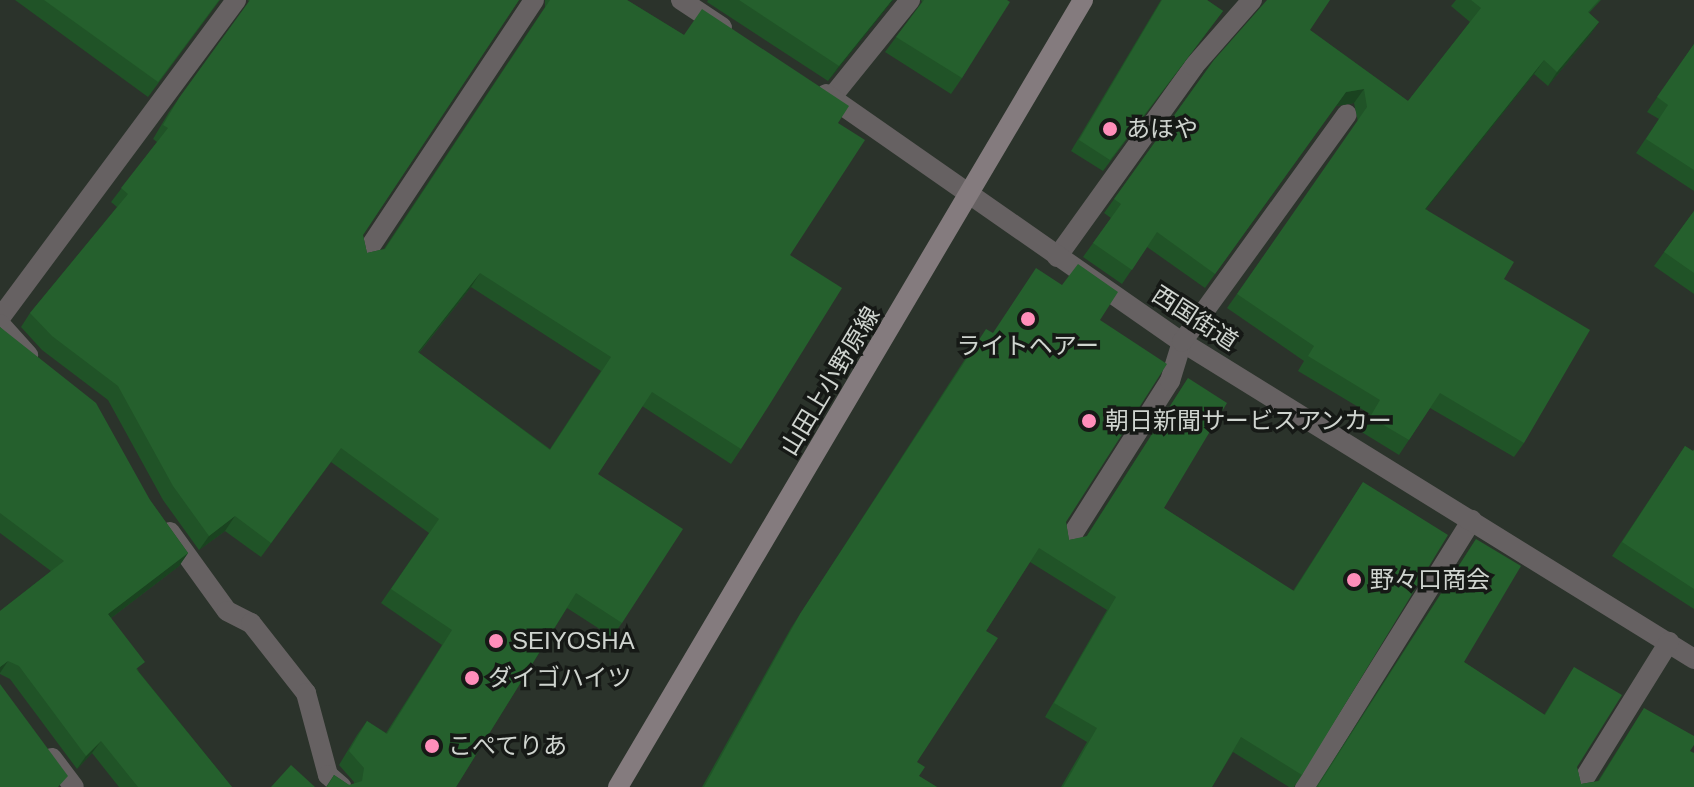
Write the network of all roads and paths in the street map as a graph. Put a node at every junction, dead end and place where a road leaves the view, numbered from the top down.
1 (236, 0) edge
2 (534, 0) edge
3 (681, 0) edge
4 (910, 0) edge
5 (1083, 0) edge
6 (1252, 0) edge
7 (744, 41) edge
8 (806, 82) edge
9 (831, 98) junction
10 (1347, 114) edge
11 (972, 195) junction
12 (364, 256) edge
13 (1057, 257) junction
14 (0, 321) edge
15 (1182, 342) junction
16 (46, 369) edge
17 (160, 519) edge
18 (1472, 520) junction
19 (1067, 543) edge
20 (1669, 642) junction
21 (1694, 659) edge
22 (37, 737) edge
23 (74, 787) edge
24 (342, 787) edge
25 (618, 787) edge
26 (1305, 787) edge
27 (1579, 787) edge

1 - 14 street
2 - 12 street
3 - 7 street
4 - 9 street
5 - 11 main road, 山田上小野原線
6 - 13 street
8 - 9 street, 西国街道
9 - 11 street, 西国街道
10 - 15 street
11 - 13 street, 西国街道
11 - 25 main road, 山田上小野原線
13 - 15 street, 西国街道
14 - 16 street
15 - 18 street, 西国街道
15 - 19 street
17 - 24 street
18 - 20 street, 西国街道
18 - 26 street
20 - 21 street, 西国街道
20 - 27 street
22 - 23 street

